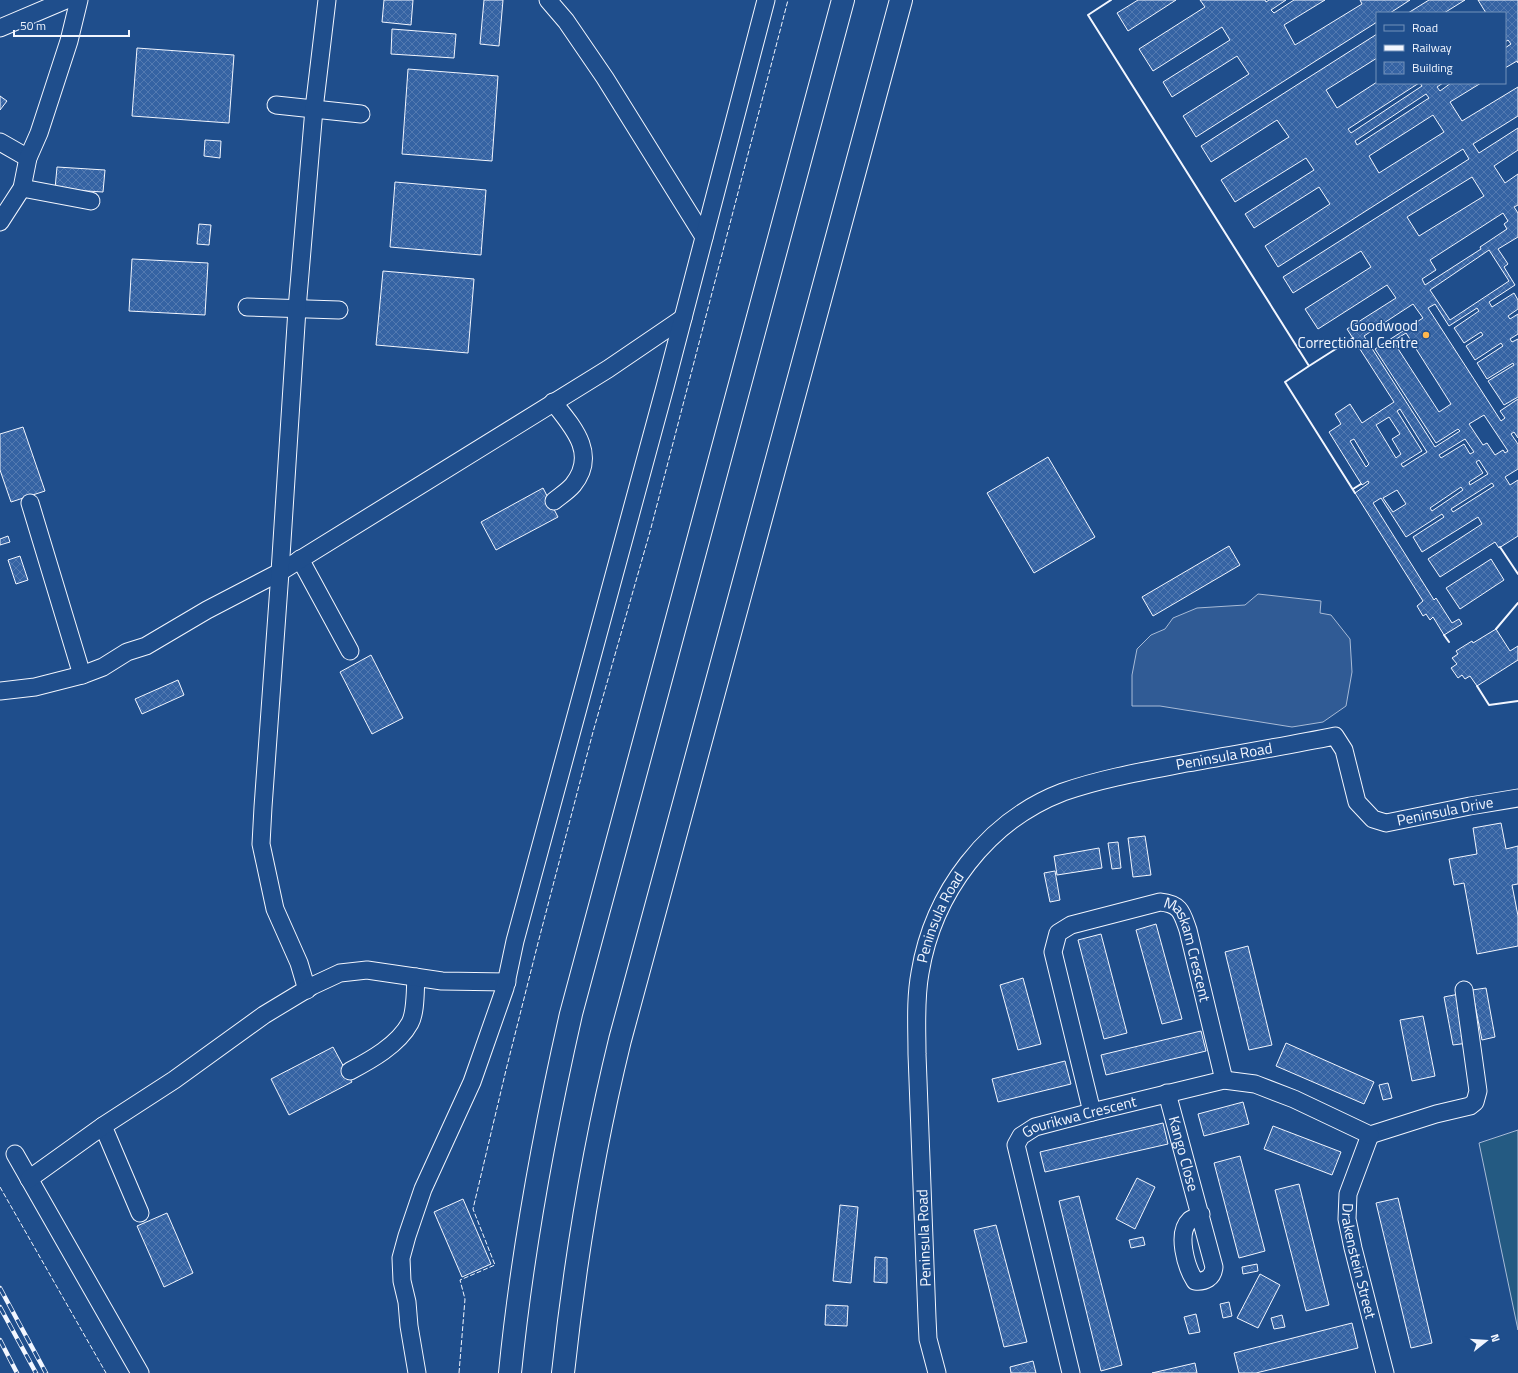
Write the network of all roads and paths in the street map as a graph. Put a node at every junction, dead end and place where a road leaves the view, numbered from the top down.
1 (66, 0) edge
2 (79, 0) edge
3 (327, 0) edge
4 (548, 0) edge
5 (766, 0) edge
6 (843, 0) edge
7 (900, 4) edge
8 (0, 28) edge
9 (276, 105) dead end
10 (314, 109) junction
11 (361, 114) dead end
12 (0, 142) edge
13 (28, 158) junction
14 (22, 188) junction
15 (90, 201) dead end
16 (0, 222) edge
17 (704, 237) junction
18 (247, 307) dead end
19 (297, 309) junction
20 (339, 310) dead end
21 (682, 318) junction
22 (554, 402) junction
23 (554, 501) dead end
24 (30, 503) dead end
25 (300, 559) junction
26 (280, 572) junction
27 (350, 651) dead end
28 (82, 675) junction
29 (0, 692) edge
30 (1518, 798) edge
31 (1357, 802) joint
32 (416, 977) junction
33 (507, 982) junction
34 (307, 990) junction
35 (1464, 990) dead end
36 (350, 1071) dead end
37 (1224, 1080) junction
38 (1168, 1093) junction
39 (1092, 1112) junction
40 (103, 1126) junction
41 (1370, 1135) junction
42 (15, 1154) dead end
43 (29, 1179) junction
44 (140, 1213) dead end
45 (1201, 1214) dead end
46 (1382, 1372) edge
47 (140, 1373) edge
48 (417, 1373) edge
49 (510, 1373) edge
50 (563, 1373) edge
51 (937, 1373) edge
52 (1071, 1373) edge

1 - 8 street
2 - 13 street
3 - 10 street
4 - 17 street
5 - 17 street
6 - 49 highway
7 - 50 highway
9 - 10 street
10 - 11 street
10 - 19 street
12 - 13 street
13 - 14 street
14 - 15 street
14 - 16 street
17 - 21 street
18 - 19 street
19 - 20 street
19 - 26 street
21 - 22 street
21 - 33 street
22 - 23 street
22 - 25 street
24 - 28 street
25 - 26 street
25 - 27 street
26 - 28 street
26 - 34 street
28 - 29 street
30 - 31 street, Peninsula Drive
31 - 51 street, Peninsula Road
32 - 33 street
32 - 34 street
32 - 36 street
33 - 48 street
34 - 40 street
35 - 41 street
37 - 38 street, Gourikwa Crescent
37 - 39 street, Maskam Crescent
37 - 41 street, Gourikwa Crescent
38 - 39 street, Gourikwa Crescent
38 - 45 street, Kango Close
39 - 52 street, Gourikwa Crescent
40 - 43 street
40 - 44 street
41 - 46 street, Drakenstein Street
42 - 43 street
43 - 47 street

